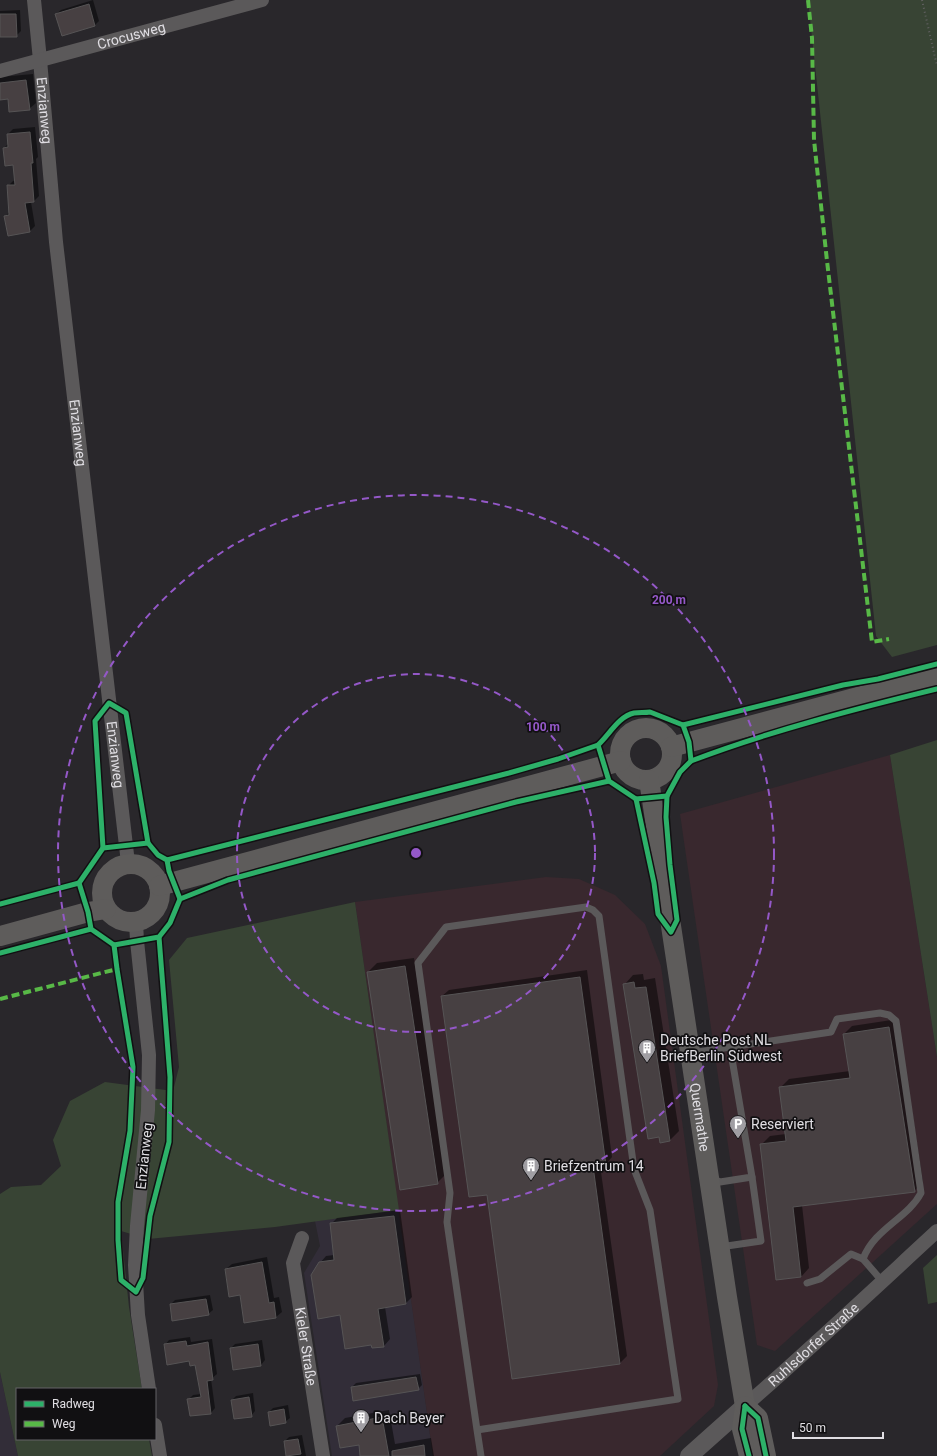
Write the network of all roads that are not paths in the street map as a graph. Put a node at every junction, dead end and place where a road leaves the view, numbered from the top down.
1 (34, 0) edge
2 (262, 0) edge
3 (40, 60) junction
4 (0, 71) edge
5 (937, 676) edge
6 (671, 747) junction
7 (621, 761) junction
8 (649, 780) junction
9 (130, 864) junction
10 (159, 886) junction
11 (104, 901) junction
12 (136, 922) junction
13 (0, 925) edge
14 (0, 936) edge
15 (730, 1047) junction
16 (691, 1053) junction
17 (709, 1177) junction
18 (752, 1177) junction
19 (937, 1231) edge
20 (302, 1238) dead end
21 (720, 1247) junction
22 (863, 1259) junction
23 (882, 1281) junction
24 (806, 1283) dead end
25 (150, 1388) edge
26 (745, 1406) junction
27 (477, 1430) junction
28 (156, 1431) edge
29 (160, 1456) edge
30 (323, 1456) edge
31 (481, 1456) edge
32 (690, 1456) edge
33 (749, 1456) edge
34 (766, 1456) edge

1 - 3 street, Enzianweg
2 - 3 street, Crocusweg
3 - 4 street, Crocusweg
3 - 9 street, Enzianweg
5 - 6 main road
6 - 7 main road
6 - 8 main road
7 - 8 main road
7 - 10 main road
8 - 16 main road, Quermathe
9 - 10 main road
9 - 11 main road
10 - 12 main road
11 - 12 main road
11 - 13 main road
11 - 14 main road
12 - 25 street, Enzianweg
15 - 16 lane
15 - 18 lane
15 - 22 lane
16 - 17 main road, Quermathe
17 - 18 lane
17 - 21 main road, Quermathe
18 - 21 lane
19 - 23 street, Ruhlsdorfer Straße
20 - 30 street, Kieler Straße
21 - 26 main road, Quermathe
22 - 23 lane
22 - 24 lane
23 - 26 street, Ruhlsdorfer Straße
26 - 32 street, Ruhlsdorfer Straße
26 - 33 main road, Quermathe
26 - 34 main road
27 - 27 lane
27 - 31 lane
28 - 29 street

